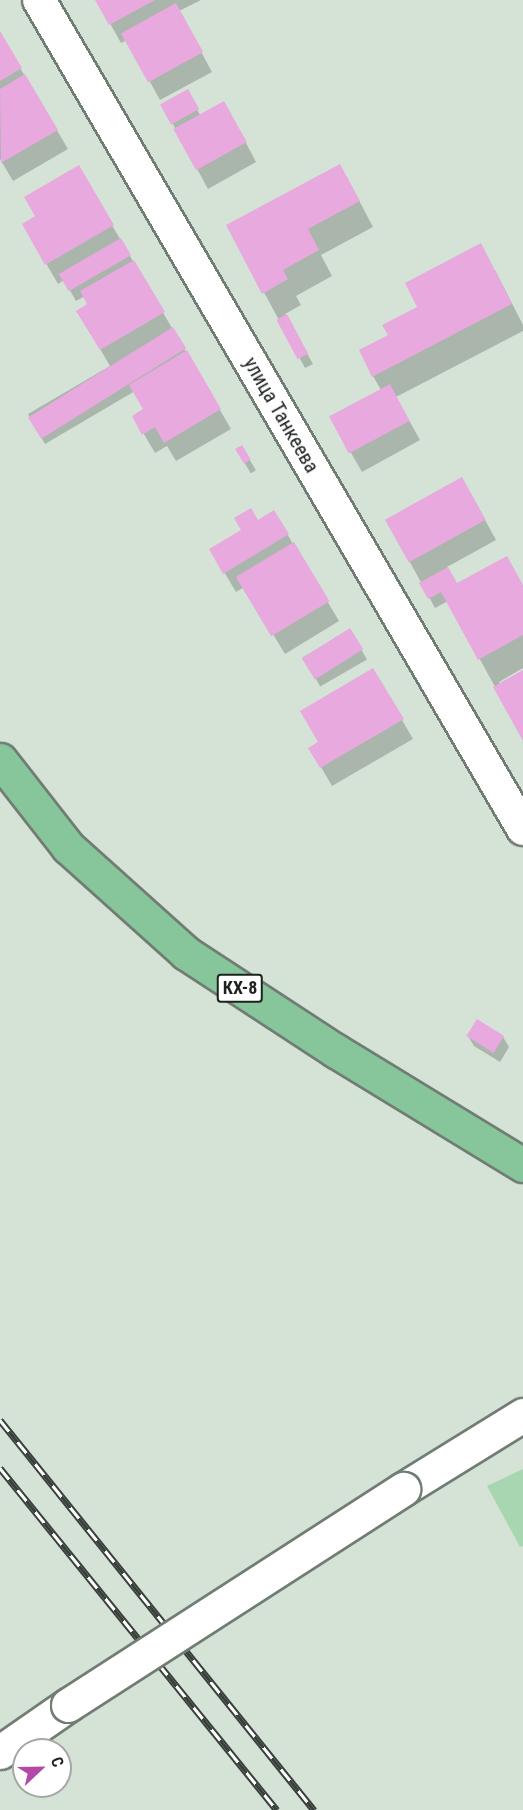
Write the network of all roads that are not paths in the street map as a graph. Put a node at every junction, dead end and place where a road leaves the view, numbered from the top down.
1 (39, 0) edge
2 (0, 760) edge
3 (523, 829) edge
4 (523, 1165) edge
5 (523, 1415) edge
6 (0, 1752) edge

1 - 3 street, улица Танкеева
2 - 4 main road, КХ-8
5 - 6 main road, bridge

